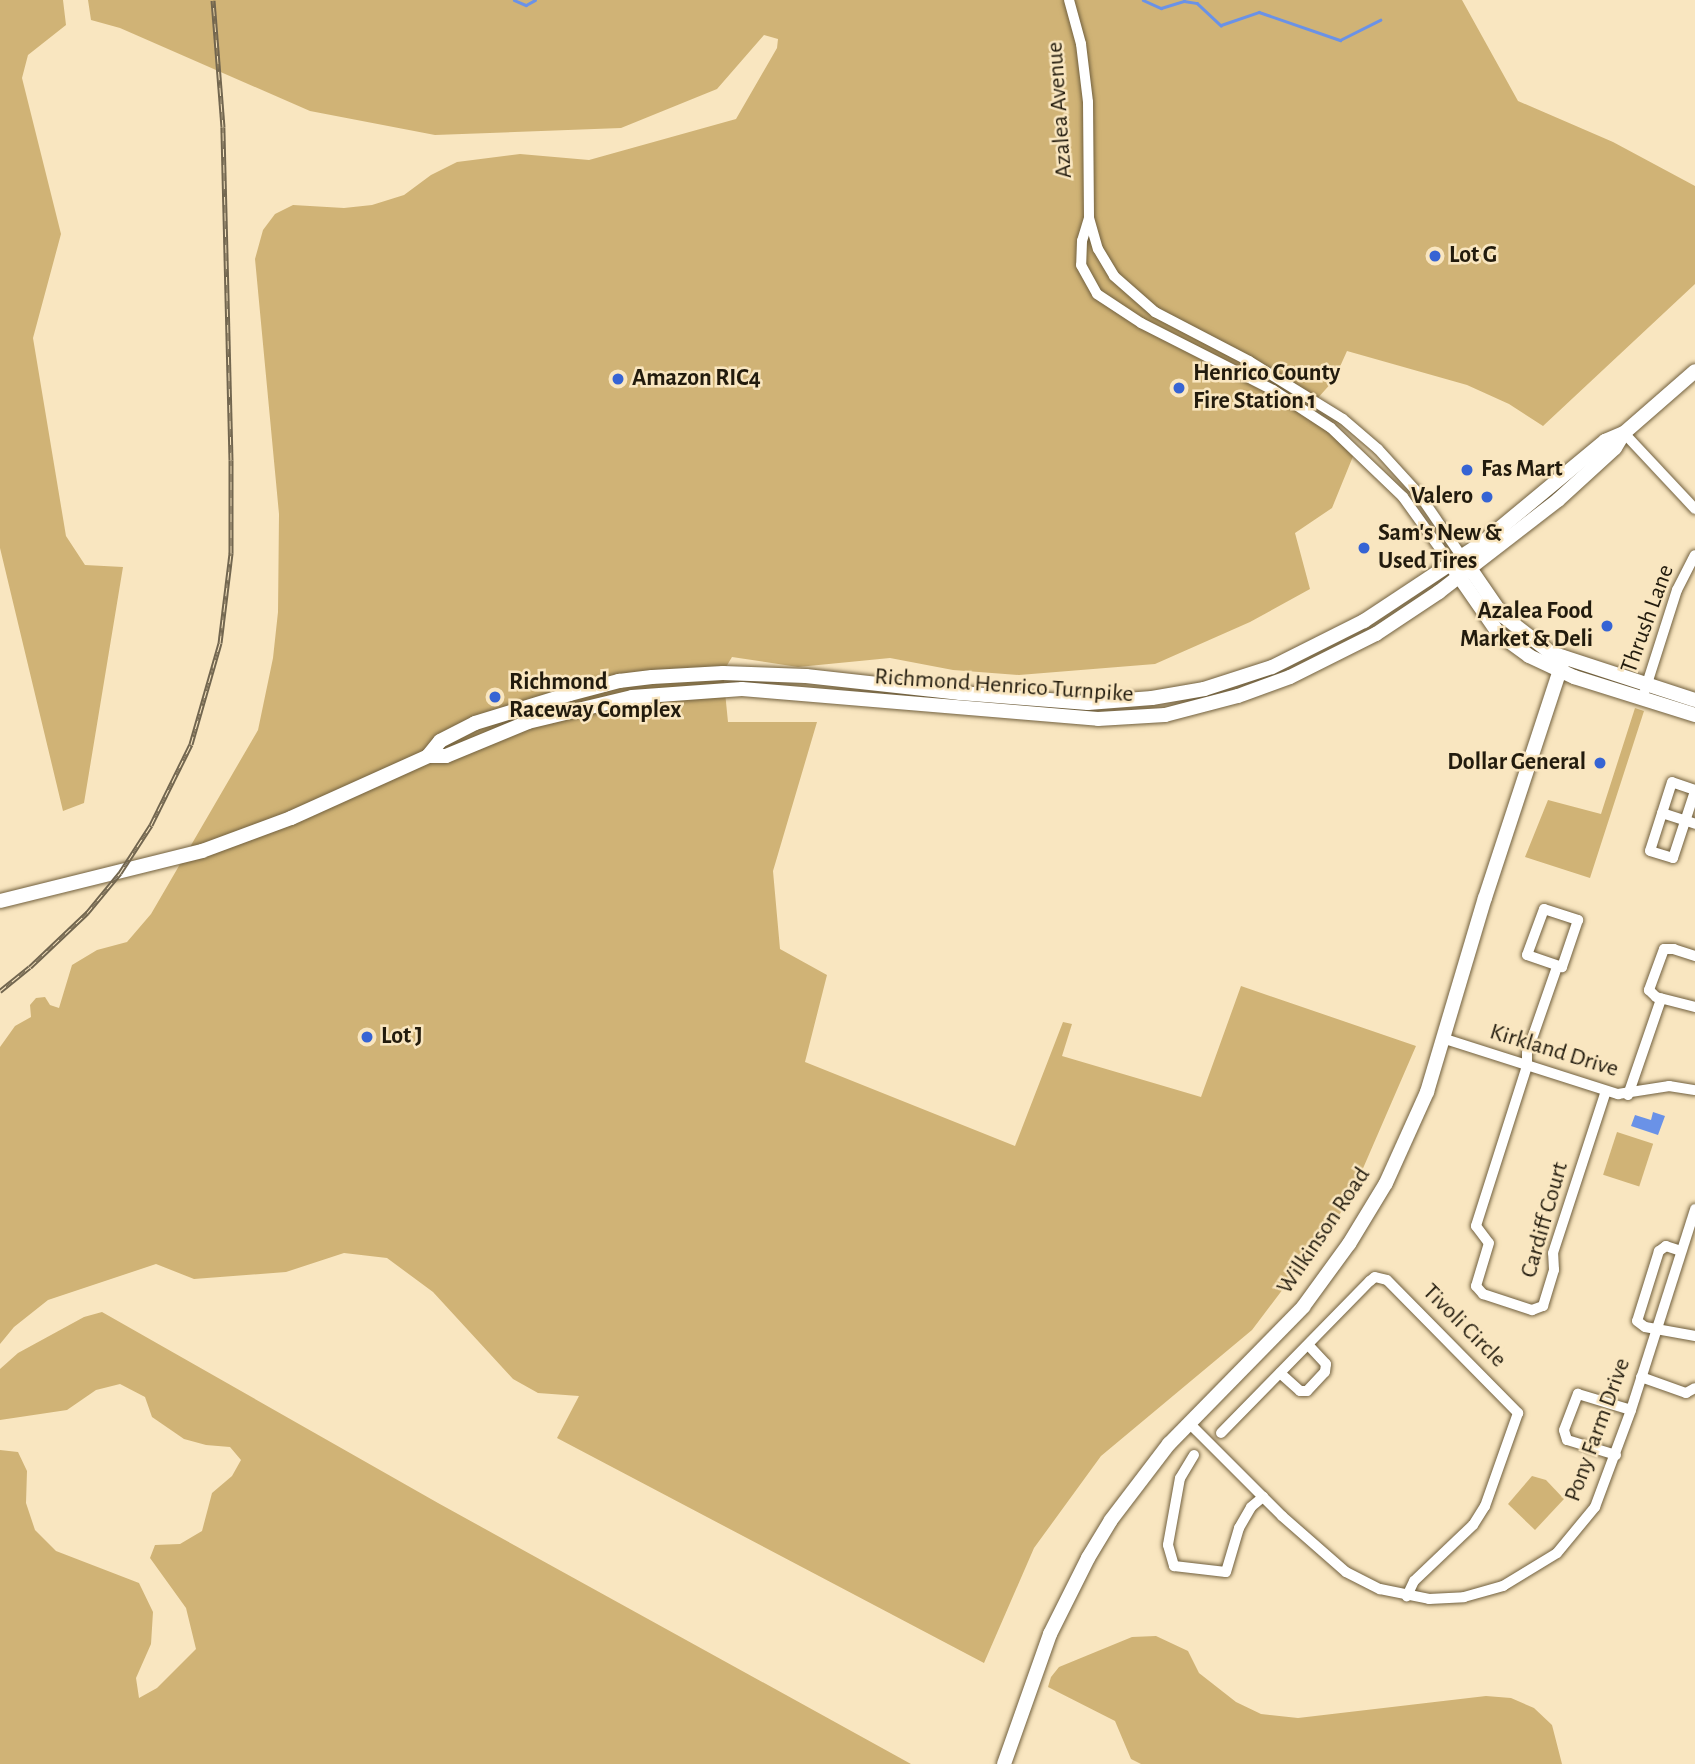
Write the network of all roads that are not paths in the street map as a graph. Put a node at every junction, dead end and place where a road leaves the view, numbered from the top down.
1 (1069, 0) edge
2 (1089, 218) junction
3 (1695, 371) edge
4 (1624, 433) junction
5 (1695, 509) edge
6 (1695, 555) edge
7 (1461, 567) junction
8 (1561, 664) junction
9 (1645, 691) junction
10 (1695, 700) edge
11 (1695, 715) edge
12 (1695, 790) edge
13 (1662, 813) junction
14 (1690, 822) edge
15 (0, 901) edge
16 (1695, 956) edge
17 (1557, 967) junction
18 (1661, 999) junction
19 (1695, 1007) edge
20 (1442, 1038) junction
21 (1527, 1066) junction
22 (1695, 1090) edge
23 (1606, 1091) junction
24 (1628, 1095) junction
25 (1695, 1209) edge
26 (1687, 1247) edge
27 (1657, 1327) junction
28 (1695, 1336) edge
29 (1308, 1345) junction
30 (1280, 1373) junction
31 (1641, 1377) junction
32 (1695, 1388) edge
33 (1631, 1410) junction
34 (1189, 1423) junction
35 (1221, 1433) dead end
36 (1194, 1455) dead end
37 (1616, 1455) junction
38 (1263, 1497) junction
39 (1407, 1596) junction
40 (1004, 1764) edge

1 - 2 street, Azalea Avenue
2 - 7 street, Azalea Avenue
2 - 7 street, Azalea Avenue
3 - 4 main road, Richmond Henrico Turnpike
4 - 5 street
4 - 7 main road, Richmond Henrico Turnpike
6 - 9 street, Thrush Lane
7 - 8 main road, Azalea Avenue
7 - 15 main road, Richmond Henrico Turnpike
8 - 9 main road, Azalea Avenue
8 - 20 main road, Wilkinson Road
9 - 10 main road, Azalea Avenue
9 - 11 main road, Azalea Avenue
12 - 13 street
12 - 14 street
13 - 14 street
13 - 14 street
16 - 18 street
17 - 17 street
17 - 21 street
18 - 19 street
18 - 24 street
20 - 21 street, Kirkland Drive
20 - 34 main road, Wilkinson Road
21 - 23 street, Kirkland Drive
21 - 23 street, Cardiff Court
22 - 24 street, Kirkland Drive
23 - 24 street, Kirkland Drive
25 - 26 street, Pony Farm Drive
26 - 27 street, Pony Farm Drive
26 - 27 street
27 - 28 street
27 - 31 street, Pony Farm Drive
29 - 30 street, Tivoli Circle
29 - 30 street
29 - 39 street, Tivoli Circle
30 - 35 street, Tivoli Circle
31 - 32 street
31 - 33 street, Pony Farm Drive
33 - 37 street, Pony Farm Drive
33 - 37 street
34 - 38 street, Pony Farm Drive
34 - 40 main road, Wilkinson Road
36 - 38 street
37 - 39 street, Pony Farm Drive
38 - 39 street, Pony Farm Drive

